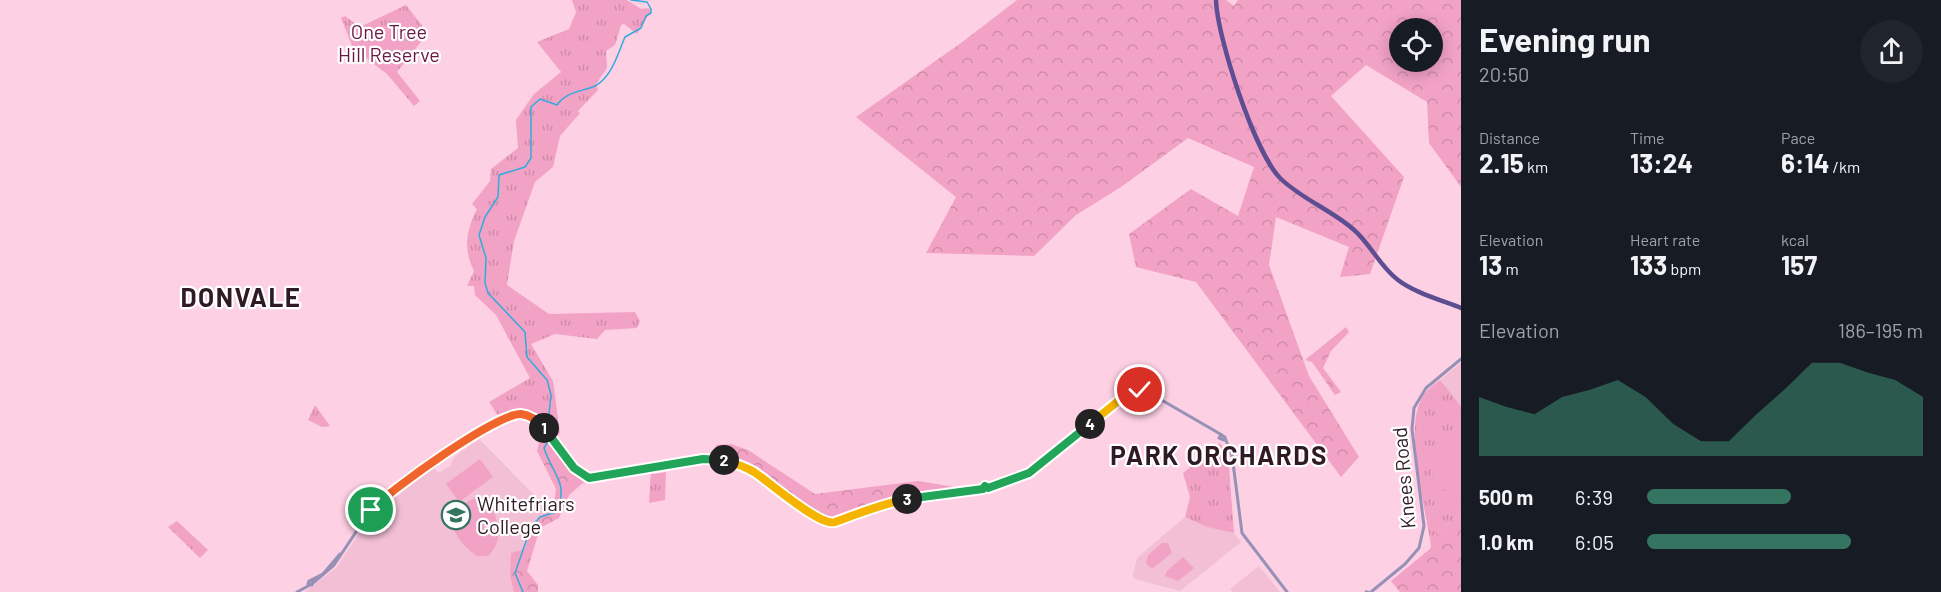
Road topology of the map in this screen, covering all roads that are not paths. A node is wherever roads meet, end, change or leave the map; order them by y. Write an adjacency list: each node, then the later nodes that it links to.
1 (1216, 0): 2 (main road)
2 (1461, 308)
3 (1461, 359): 6 (street, Knees Road)
4 (297, 592): 5 (street)
5 (1287, 592)
6 (1368, 592)

